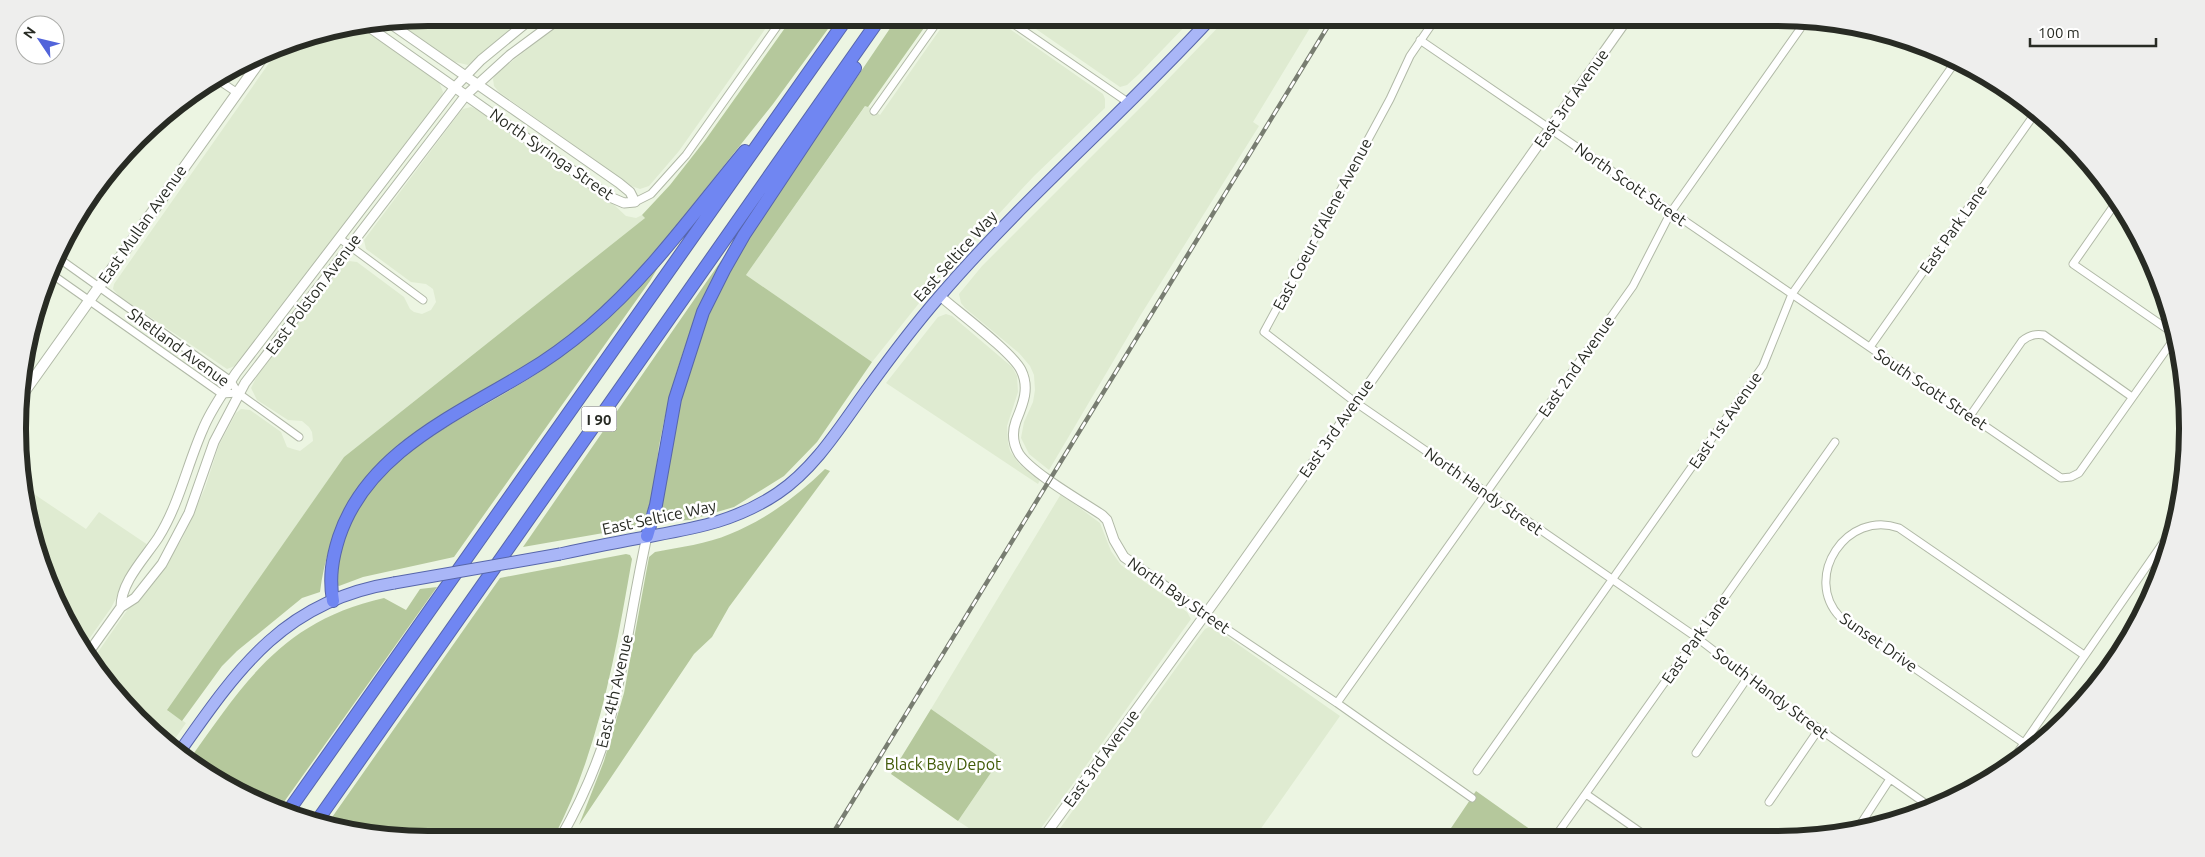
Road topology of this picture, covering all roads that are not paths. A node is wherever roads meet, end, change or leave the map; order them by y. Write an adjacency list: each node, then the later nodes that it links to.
1 (522, 26): 19 (street, East Polston Avenue)
2 (549, 26): 21 (street, East Polston Avenue)
3 (777, 26): 29 (street)
4 (841, 26): 17 (highway, I 90)
5 (874, 26): 77 (highway, I 90)
6 (883, 26): 54 (highway)
7 (934, 26): 26 (street)
8 (1017, 26): 25 (street)
9 (1203, 26): 25 (main road, East Seltice Way)
10 (1430, 26): 15 (street, East Coeur d'Alene Avenue)
11 (1622, 26): 28 (street, East 3rd Avenue)
12 (1802, 27): 31 (street, East 2nd Avenue)
13 (396, 28): 19 (street, North Syringa Street)
14 (374, 30): 22 (street, North Syringa Street)
15 (1420, 40): 28 (street, North Scott Street); 49 (street, East Coeur d'Alene Avenue)
16 (256, 66): 23 (main road, East Mullan Avenue)
17 (813, 67): 57 (highway); 76 (highway, I 90)
18 (1952, 67): 37 (street, East 1st Avenue)
19 (466, 75): 21 (street, North Syringa Street); 22 (street, East Polston Avenue)
20 (222, 83): 23 (street)
21 (479, 83): 24 (street, East Polston Avenue); 29 (street, North Syringa Street)
22 (454, 87): 24 (street, North Syringa Street); 32 (street, East Polston Avenue)
23 (236, 92): 36 (main road, East Mullan Avenue)
24 (466, 95): 29 (street, North Syringa Street); 33 (street, East Polston Avenue)
25 (1129, 103): 38 (main road, East Seltice Way)
26 (874, 111)
27 (2032, 118): 43 (street, East Park Lane)
28 (1550, 128): 31 (street, North Scott Street); 49 (street, East 3rd Avenue)
29 (635, 202)
30 (2113, 207): 41 (street)
31 (1671, 212): 37 (street, North Scott Street); 53 (street, East 2nd Avenue)
32 (339, 238): 33 (street); 44 (street, East Polston Avenue)
33 (350, 245): 40 (street); 46 (street, East Polston Avenue)
34 (63, 262): 36 (street, Shetland Avenue)
35 (56, 277): 39 (street, Shetland Avenue)
36 (97, 287): 39 (main road, East Mullan Avenue); 44 (street, Shetland Avenue)
37 (1792, 294): 43 (street, South Scott Street); 56 (street, East 1st Avenue)
38 (940, 296): 54 (main road, East Seltice Way); 59 (street, North Bay Street)
39 (88, 300): 45 (main road, East Mullan Avenue); 47 (street, Shetland Avenue)
40 (423, 300)
41 (2166, 329)
42 (2170, 345): 48 (street)
43 (1870, 347): 50 (street, South Scott Street)
44 (231, 381): 46 (street, Shetland Avenue); 47 (street, East Polston Avenue)
45 (29, 386)
46 (238, 393): 47 (street, Shetland Avenue); 51 (street); 58 (street, East Polston Avenue)
47 (222, 394): 58 (street, East Polston Avenue)
48 (2132, 397): 50 (street, South Scott Street); 50 (street)
49 (1354, 402): 53 (street, North Handy Street); 59 (street, East 3rd Avenue)
50 (1970, 416)
51 (299, 437)
52 (1835, 442): 60 (street, East Park Lane)
53 (1486, 493): 56 (street, North Handy Street); 64 (street, East 2nd Avenue)
54 (647, 536): 57 (main road, East Seltice Way, bridge); 79 (street, East 4th Avenue)
55 (2161, 545): 62 (street)
56 (1612, 580): 60 (street, South Handy Street); 70 (street, East 1st Avenue)
57 (333, 600): 67 (main road, East Seltice Way)
58 (121, 607): 61 (street, East Polston Avenue)
59 (1204, 614): 64 (street, North Bay Street); 80 (street, East 3rd Avenue)
60 (1696, 637): 63 (street, South Handy Street); 72 (street, East Park Lane)
61 (92, 648)
62 (2084, 655): 66 (street); 66 (street, Sunset Drive)
63 (1748, 677): 65 (street, South Handy Street); 69 (street)
64 (1337, 703): 73 (street, North Bay Street)
65 (1819, 729): 71 (street, South Handy Street); 74 (street)
66 (2023, 743): 68 (street)
67 (183, 747)
68 (2019, 750)
69 (1696, 753)
70 (1478, 770)
71 (1890, 779): 75 (street, South Handy Street); 78 (street)
72 (1586, 794): 81 (street, East Park Lane); 82 (street)
73 (1472, 798)
74 (1769, 802)
75 (1924, 802)
76 (292, 806)
77 (321, 816)
78 (1862, 821)
79 (564, 831)
80 (1048, 831)
81 (1559, 831)
82 (1639, 831)

